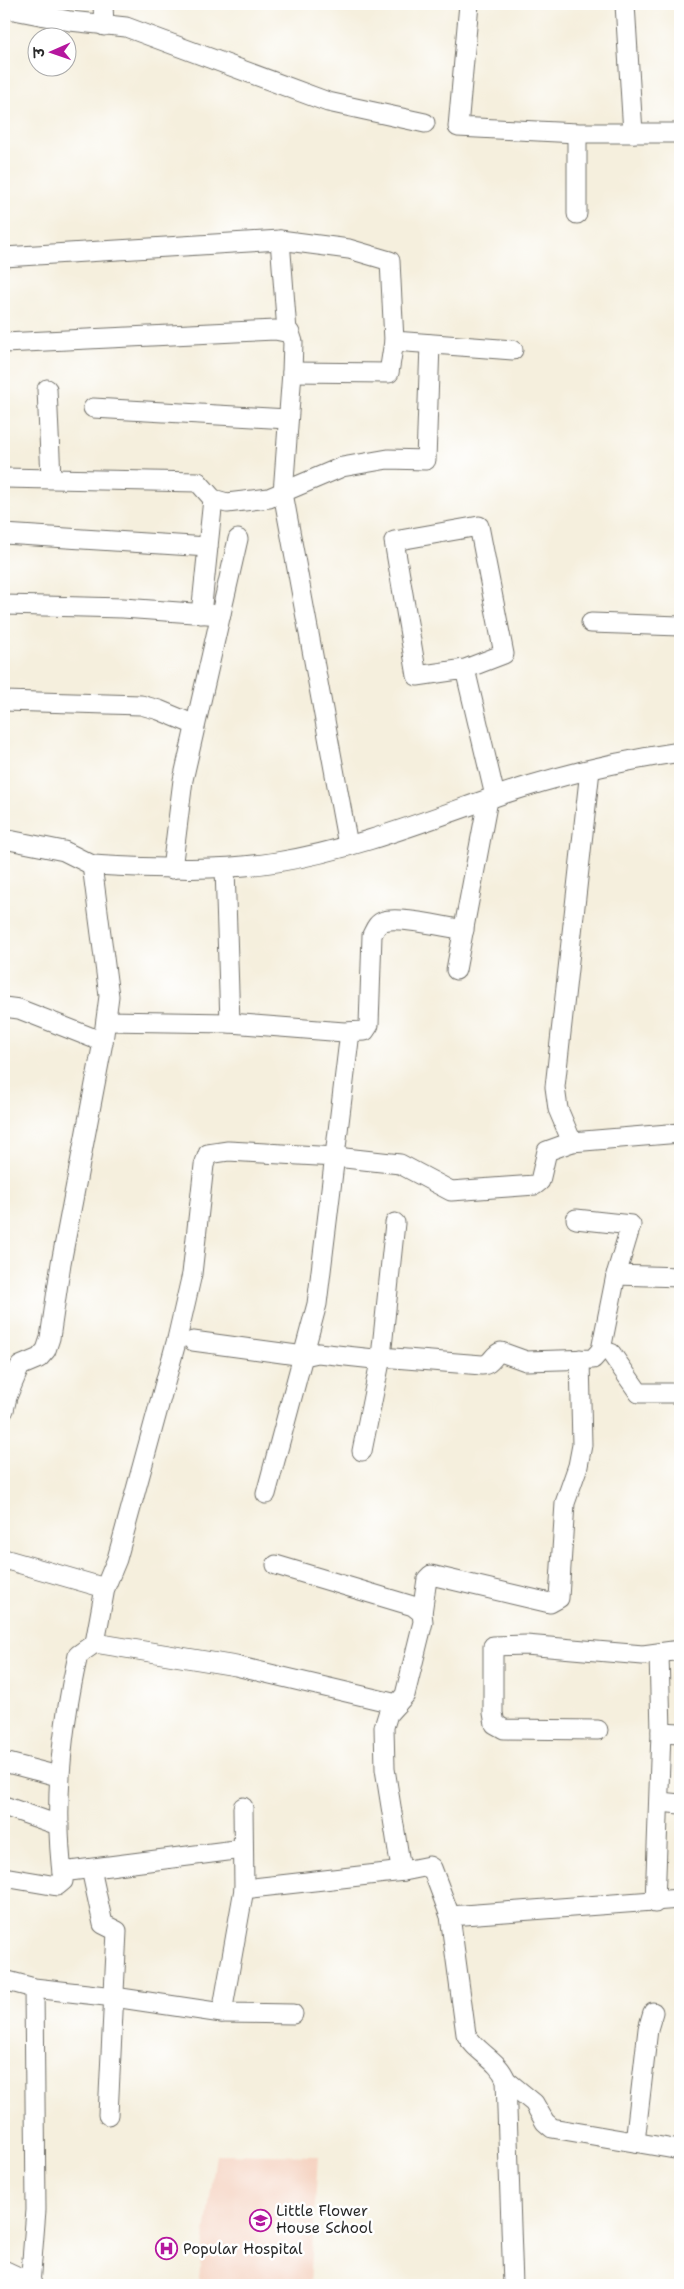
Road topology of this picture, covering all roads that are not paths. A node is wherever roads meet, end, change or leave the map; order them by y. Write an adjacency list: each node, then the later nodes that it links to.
1 (103, 4): 5 (street)
2 (470, 4): 8 (street)
3 (626, 4): 7 (street)
4 (4, 8): 5 (street)
5 (104, 26): 6 (street)
6 (426, 123)
7 (633, 132): 8 (street); 9 (street)
8 (577, 133): 10 (street)
9 (680, 133)
10 (577, 214)
11 (280, 240): 12 (street); 13 (street); 14 (street)
12 (4, 257)
13 (287, 331): 15 (street); 18 (street)
14 (394, 341): 16 (street); 18 (street)
15 (4, 343)
16 (430, 344): 17 (street); 24 (street)
17 (513, 350)
18 (292, 372): 21 (street)
19 (48, 388): 23 (street)
20 (93, 408): 21 (street)
21 (288, 419): 24 (street)
22 (4, 478): 23 (street)
23 (51, 478): 25 (street)
24 (283, 493): 25 (street); 41 (street)
25 (213, 499): 28 (street)
26 (4, 534): 28 (street)
27 (238, 539): 31 (street)
28 (208, 547): 30 (street)
29 (5, 605): 30 (street)
30 (201, 614): 31 (street)
31 (221, 615): 36 (street)
32 (591, 623): 33 (street)
33 (680, 626)
34 (465, 669): 34 (street); 39 (street)
35 (4, 701): 36 (street)
36 (195, 725): 43 (street)
37 (680, 752): 38 (street)
38 (590, 770): 39 (street); 53 (street)
39 (492, 798): 41 (street); 45 (street)
40 (4, 839): 42 (street)
41 (348, 845): 44 (street)
42 (92, 865): 43 (street); 48 (street)
43 (172, 868): 44 (street)
44 (225, 868): 49 (street)
45 (464, 930): 46 (street); 50 (street)
46 (456, 970)
47 (4, 1007): 51 (street)
48 (106, 1021): 49 (street); 51 (street)
49 (230, 1023): 50 (street)
50 (350, 1032): 54 (street)
51 (103, 1042): 64 (street)
52 (680, 1133): 53 (street)
53 (572, 1142): 54 (street)
54 (336, 1157): 61 (street); 71 (street)
55 (576, 1219): 57 (street)
56 (395, 1223): 62 (street)
57 (616, 1275): 58 (street); 63 (street)
58 (680, 1277)
59 (193, 1341): 61 (street)
60 (611, 1353): 65 (street)
61 (304, 1356): 62 (street); 68 (street)
62 (381, 1357): 63 (street); 67 (street)
63 (580, 1359): 72 (street)
64 (12, 1365): 66 (street)
65 (680, 1393)
66 (4, 1410)
67 (362, 1451)
68 (266, 1494)
69 (4, 1559): 71 (street)
70 (276, 1566): 72 (street)
71 (105, 1588): 73 (street)
72 (422, 1613): 76 (street)
73 (95, 1643): 76 (street); 81 (street)
74 (680, 1650): 75 (street)
75 (659, 1653): 77 (street); 78 (street)
76 (396, 1704): 89 (street)
77 (598, 1730)
78 (661, 1732): 79 (street); 82 (street)
79 (680, 1733)
80 (4, 1762): 81 (street)
81 (58, 1776): 86 (street)
82 (660, 1802): 83 (street); 94 (street)
83 (680, 1804)
84 (4, 1806): 86 (street)
85 (243, 1807): 87 (street)
86 (58, 1825): 90 (street)
87 (243, 1849): 88 (street); 92 (street)
88 (91, 1869): 90 (street); 98 (street)
89 (404, 1871): 92 (street); 95 (street)
90 (62, 1872): 91 (street)
91 (4, 1877)
92 (244, 1889): 100 (street)
93 (680, 1899): 94 (street)
94 (655, 1903): 95 (street)
95 (450, 1916): 102 (street)
96 (4, 1980): 97 (street)
97 (34, 1988): 98 (street); 107 (street)
98 (114, 1996): 100 (street); 103 (street)
99 (653, 2012): 104 (street)
100 (222, 2013): 101 (street)
101 (293, 2014)
102 (506, 2080): 104 (street); 108 (street)
103 (108, 2115)
104 (635, 2142): 105 (street)
105 (680, 2150)
106 (4, 2273): 107 (street)
107 (30, 2285)
108 (513, 2285)

